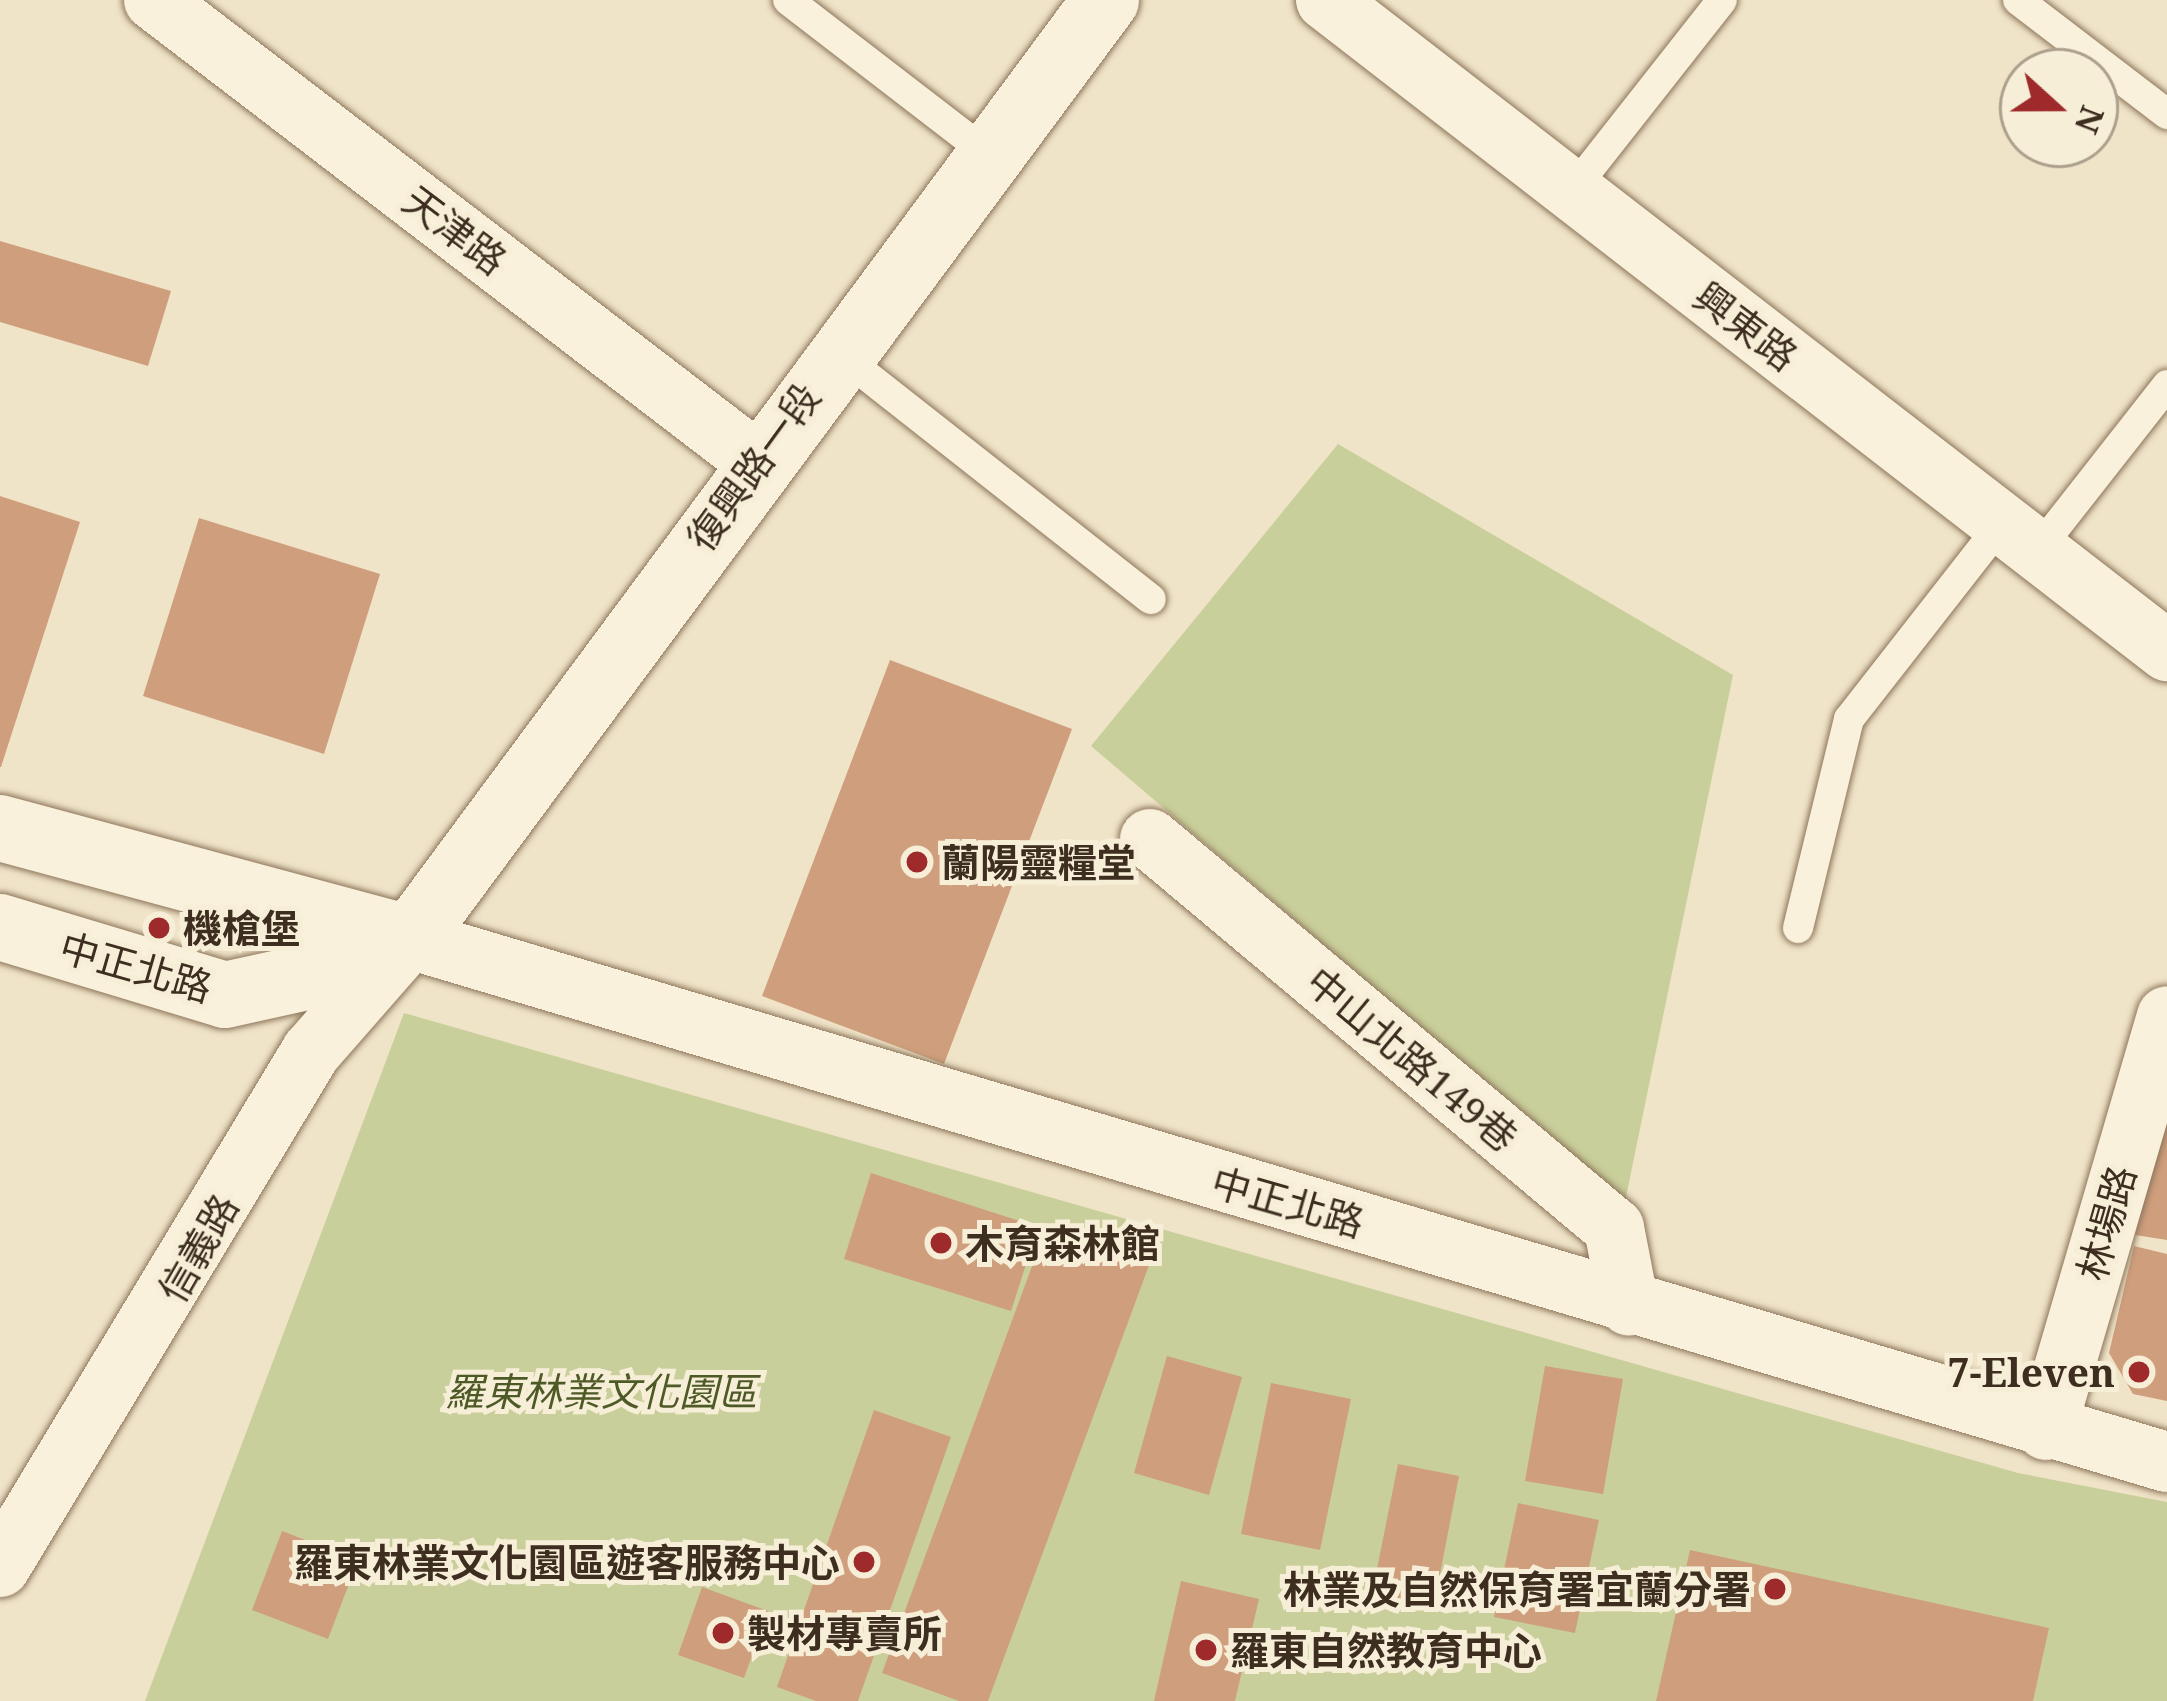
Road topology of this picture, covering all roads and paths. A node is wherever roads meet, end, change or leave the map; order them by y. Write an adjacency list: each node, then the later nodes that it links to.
1 (154, 0): 12 (street, 天津路)
2 (788, 0): 8 (lane)
3 (1106, 0): 8 (main road, 復興路一段)
4 (1326, 0): 9 (street, 興東路)
5 (1722, 0): 9 (lane)
6 (2018, 0): 7 (lane)
7 (2167, 114)
8 (988, 154): 10 (main road, 復興路一段)
9 (1571, 192): 13 (street, 興東路)
10 (838, 353): 12 (main road, 復興路一段); 14 (lane)
11 (2167, 386): 13 (lane)
12 (756, 460): 20 (main road, 復興路一段)
13 (2020, 536): 15 (street, 興東路); 19 (lane)
14 (1151, 599)
15 (2167, 652)
16 (0, 828): 20 (main road, 中正北路)
17 (1150, 839): 22 (street, 中山北路149巷)
18 (0, 927): 20 (main road, 中正北路)
19 (1798, 928)
20 (410, 940): 22 (street, 中正北路); 25 (street, 信義路)
21 (2167, 1016): 23 (street, 林場路)
22 (1629, 1306): 23 (street, 中正北路)
23 (2046, 1430): 24 (street, 中正北路)
24 (2167, 1462)
25 (0, 1567)

